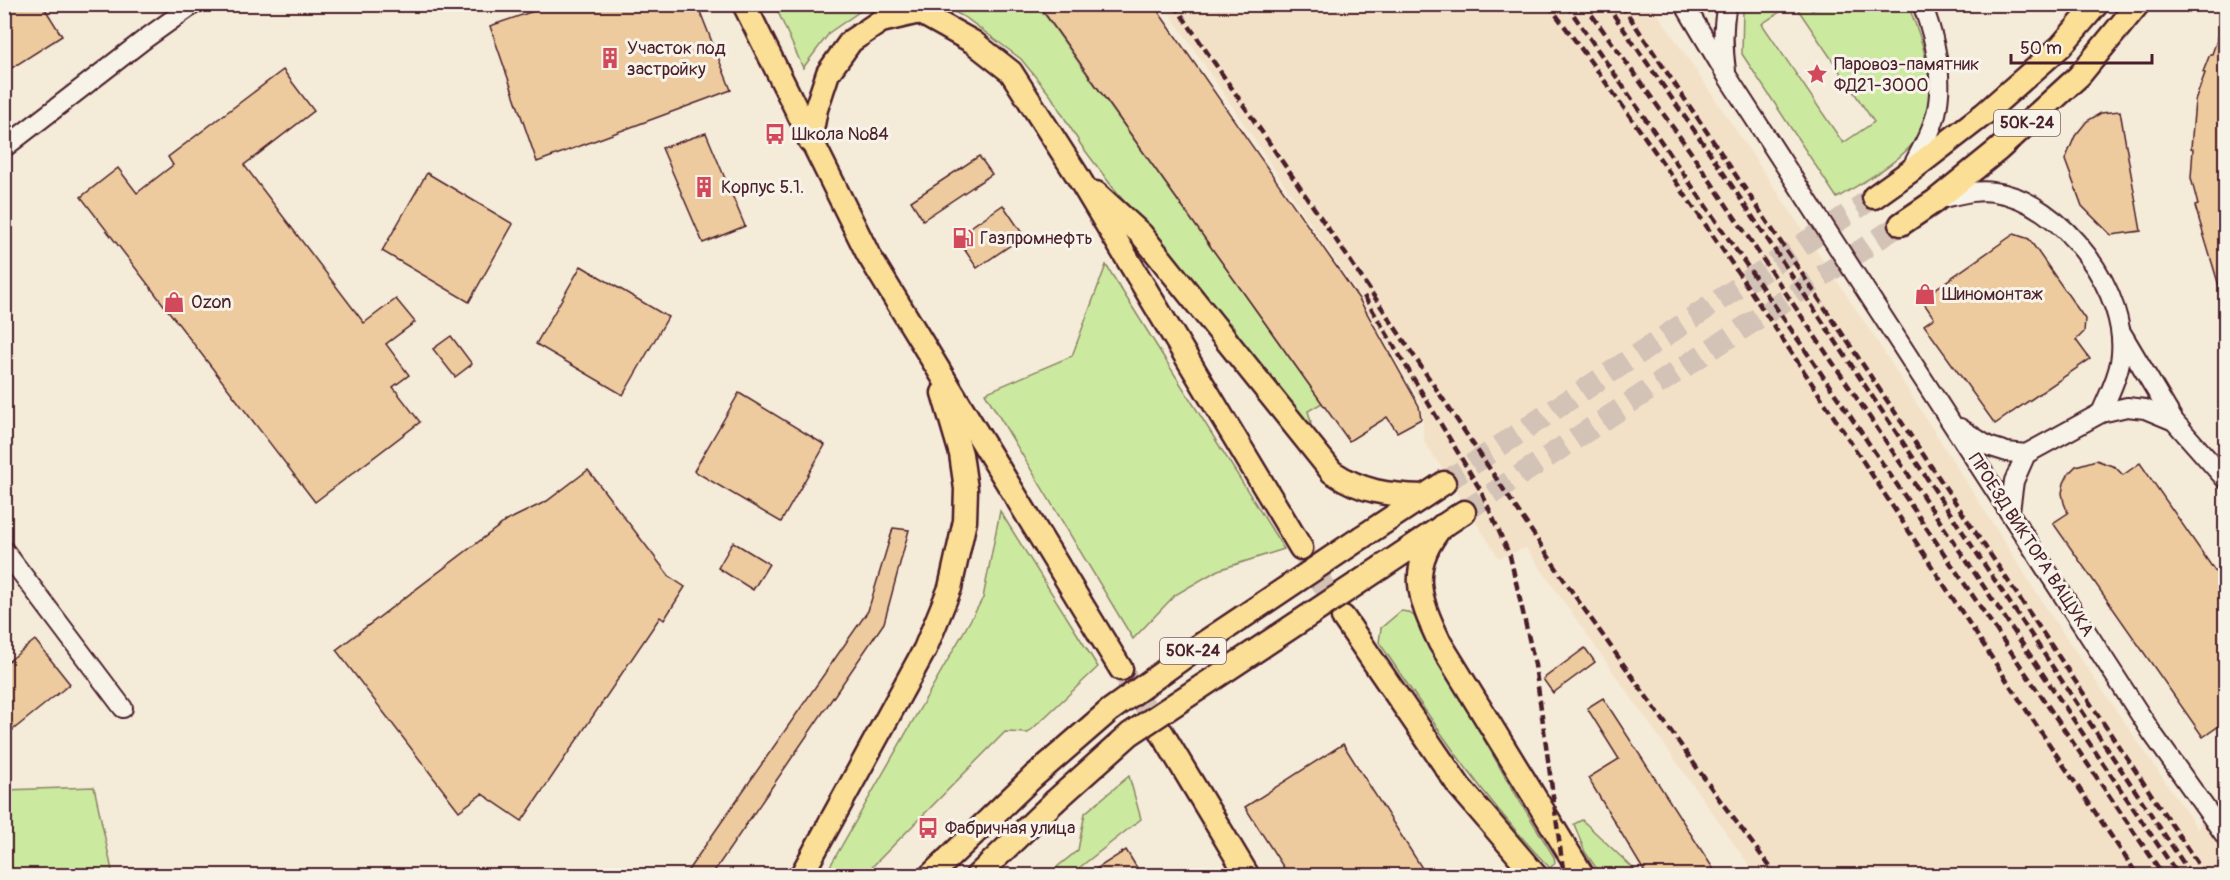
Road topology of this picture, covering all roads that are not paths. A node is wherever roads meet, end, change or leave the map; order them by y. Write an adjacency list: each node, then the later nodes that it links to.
1 (194, 4): 11 (street)
2 (744, 4): 10 (main road)
3 (1684, 4): 9 (street, ПРОЕЗД ВИКТОРА ВАЩУКА)
4 (1727, 4): 9 (street)
5 (1922, 4): 12 (street)
6 (2097, 4): 12 (main road, 50К-24)
7 (2138, 4): 15 (main road, 50К-24)
8 (912, 8): 10 (main road); 13 (main road)
9 (1727, 76): 21 (street, ПРОЕЗД ВИКТОРА ВАЩУКА)
10 (810, 141): 18 (main road)
11 (4, 148)
12 (1910, 172): 14 (main road, 50К-24)
13 (1077, 175): 25 (main road); 29 (main road)
14 (1874, 196)
15 (1935, 201): 16 (main road, 50К-24); 17 (street)
16 (1901, 224)
17 (2120, 331): 19 (street); 20 (street)
18 (934, 362): 32 (main road); 36 (main road)
19 (2101, 413): 20 (street); 22 (street)
20 (2174, 421): 23 (street)
21 (1954, 424): 22 (street); 26 (street, ПРОЕЗД ВИКТОРА ВАЩУКА)
22 (2026, 454): 26 (street)
23 (2226, 480)
24 (1444, 483): 25 (main road)
25 (1424, 496): 37 (main road, 50К-24, bridge)
26 (2010, 511): 35 (street, ПРОЕЗД ВИКТОРА ВАЩУКА)
27 (1464, 512): 28 (main road)
28 (1442, 526): 38 (main road, 50К-24, bridge); 41 (main road)
29 (1301, 548)
30 (4, 550): 33 (street)
31 (1343, 617): 40 (main road)
32 (1121, 669)
33 (123, 708)
34 (1162, 734): 39 (main road)
35 (2226, 837)
36 (801, 876)
37 (930, 876)
38 (977, 876)
39 (1248, 876)
40 (1536, 876)
41 (1583, 876)

